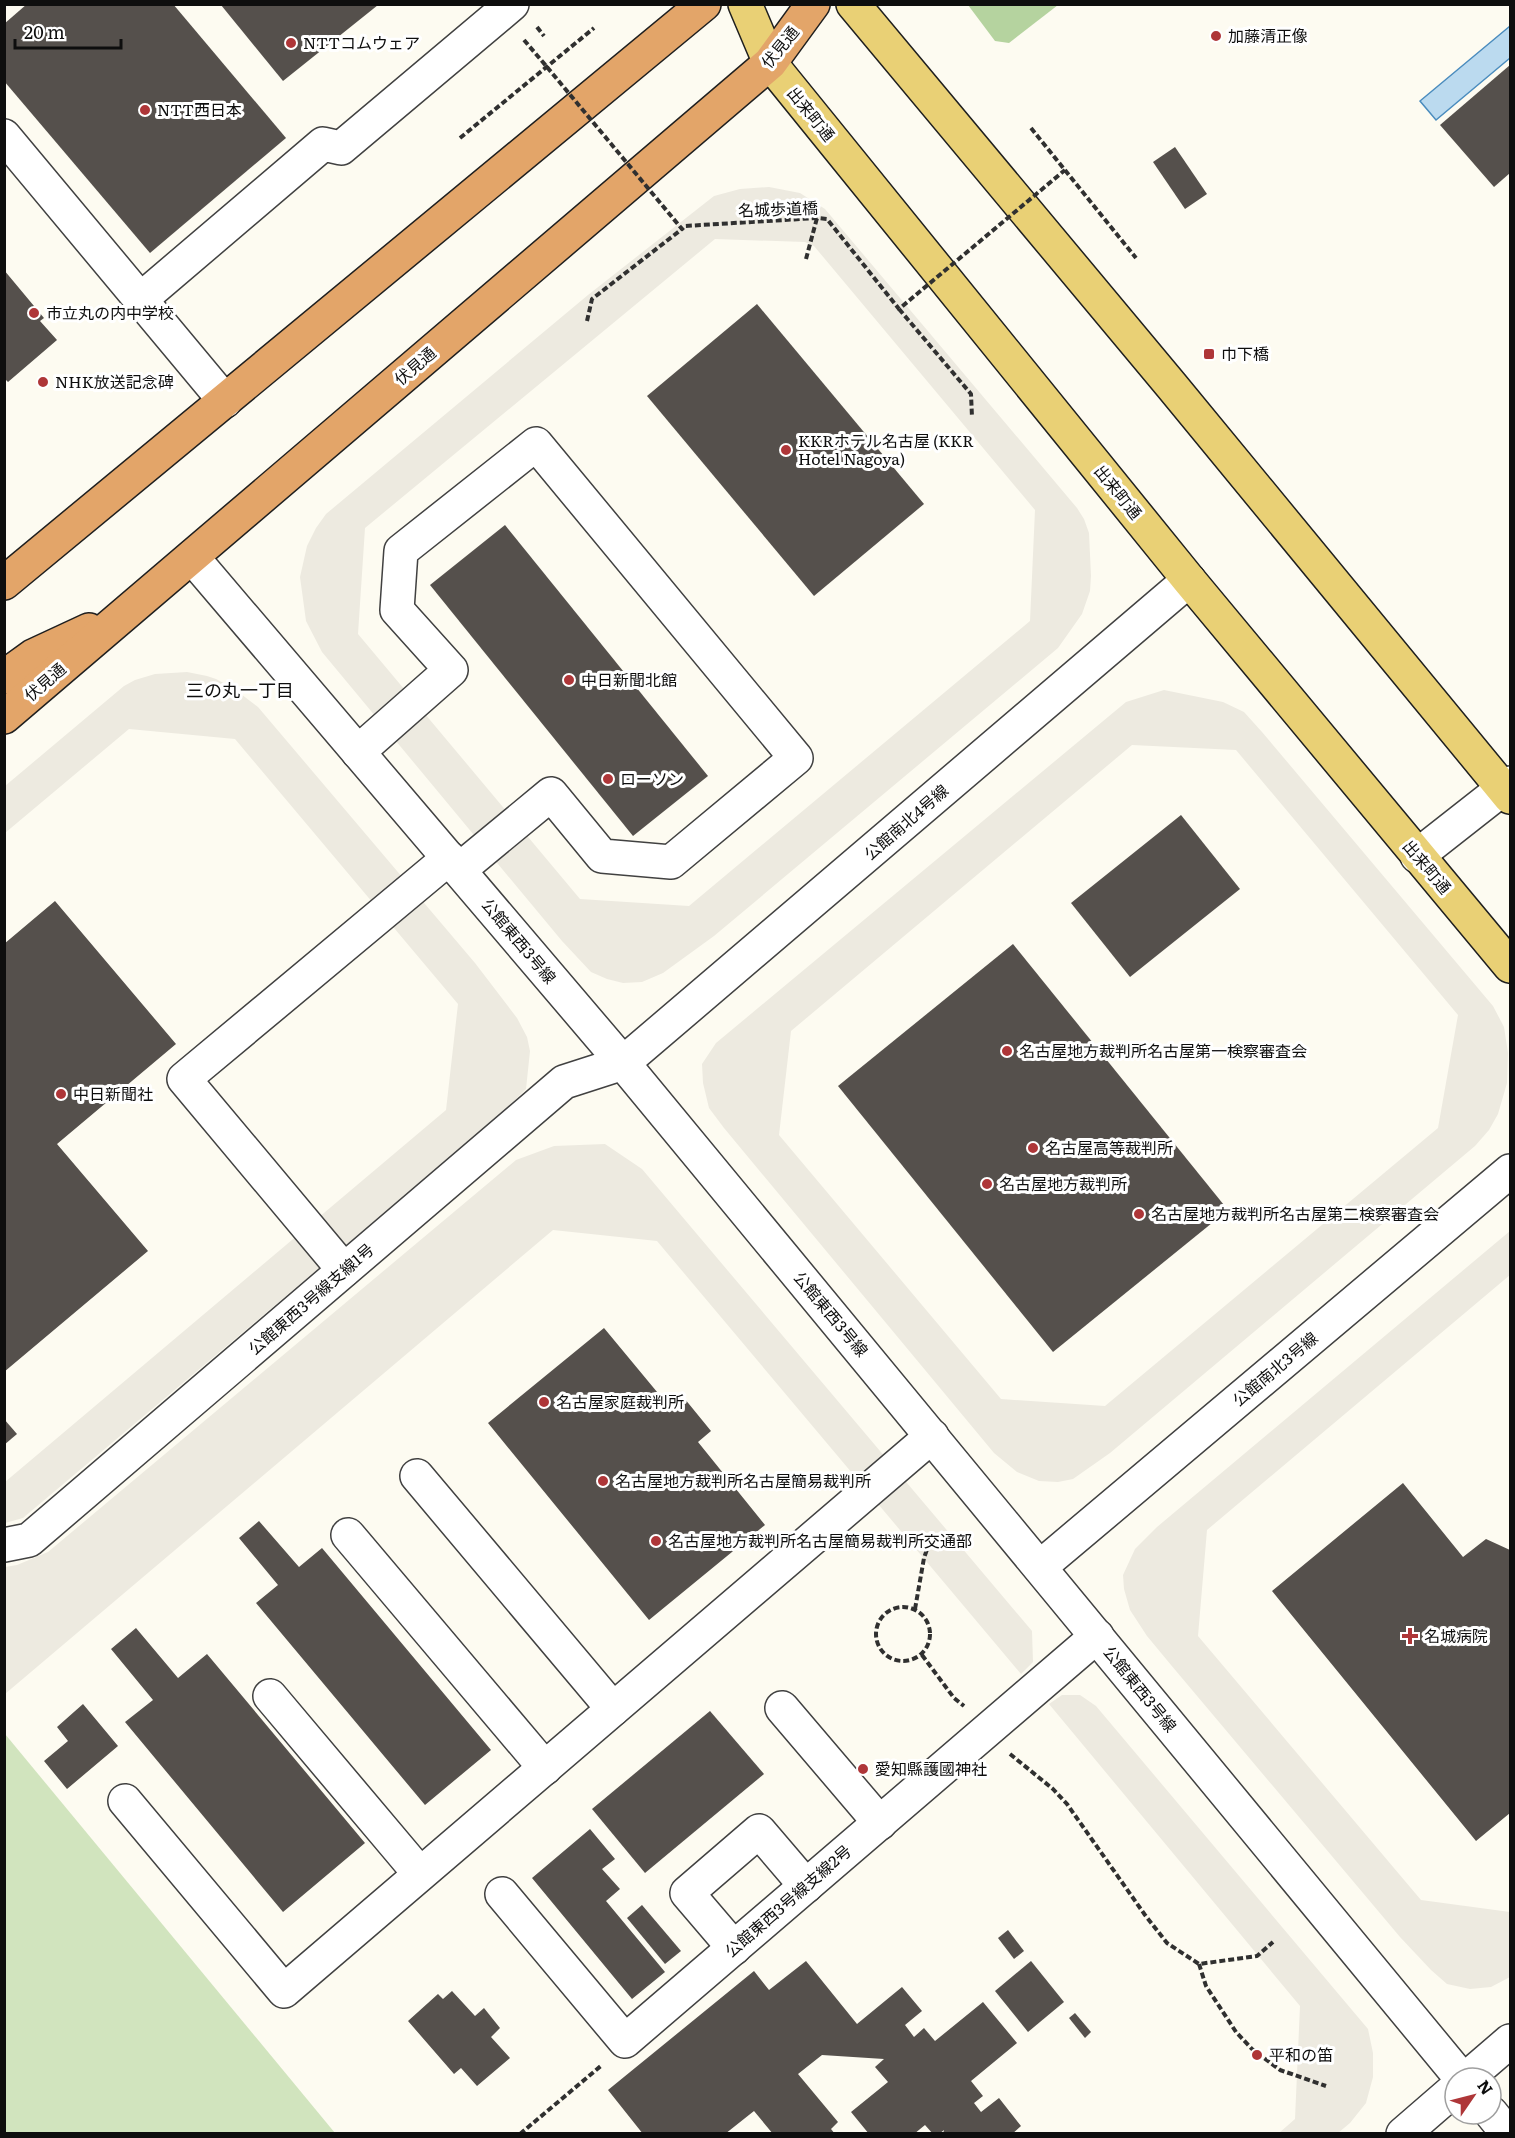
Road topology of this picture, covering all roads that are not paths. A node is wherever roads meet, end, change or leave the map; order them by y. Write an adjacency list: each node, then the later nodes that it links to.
1 (512, 4): 8 (street)
2 (704, 4): 9 (highway)
3 (745, 4): 6 (main road, 出来町通)
4 (813, 4): 6 (highway, 伏見通)
5 (853, 4): 17 (main road)
6 (770, 63): 10 (highway, 伏見通); 11 (main road, 出来町通)
7 (4, 136): 8 (street)
8 (140, 300): 9 (street)
9 (225, 400): 12 (highway)
10 (192, 557): 13 (highway, 伏見通); 16 (street, 公館東西3号線)
11 (1189, 580): 18 (main road, 出来町通); 21 (street, 公館南北4号線)
12 (4, 583)
13 (124, 614): 14 (highway); 15 (highway, 伏見通)
14 (4, 677)
15 (4, 717)
16 (358, 752): 19 (street, 公館東西3号線); 19 (street)
17 (1508, 789): 18 (street)
18 (1417, 856): 20 (main road, 出来町通)
19 (454, 864): 21 (street, 公館東西3号線); 23 (street)
20 (1510, 966)
21 (624, 1063): 23 (street, 公館東西3号線支線1号); 24 (street, 公館東西3号線)
22 (1510, 1171): 28 (street, 公館南北3号線)
23 (344, 1270): 27 (street, 公館東西3号線支線1号)
24 (932, 1436): 28 (street, 公館東西3号線); 32 (street)
25 (417, 1476): 32 (street)
26 (348, 1535): 33 (street)
27 (4, 1545)
28 (1040, 1567): 29 (street, 公館東西3号線)
29 (1097, 1636): 35 (street, 公館東西3号線支線2号); 41 (street, 公館東西3号線)
30 (270, 1696): 36 (street)
31 (782, 1708): 35 (street)
32 (614, 1709): 33 (street)
33 (545, 1768): 36 (street)
34 (124, 1801): 36 (street)
35 (880, 1823): 37 (street, 公館東西3号線支線2号)
36 (420, 1874)
37 (806, 1886): 39 (street, 公館東西3号線支線2号); 39 (street)
38 (502, 1894): 39 (street, 公館東西3号線支線2号)
39 (734, 1948)
40 (1510, 2041): 42 (street)
41 (1451, 2066)
42 (1481, 2066)
43 (1443, 2099): 44 (street)
44 (1403, 2133)

